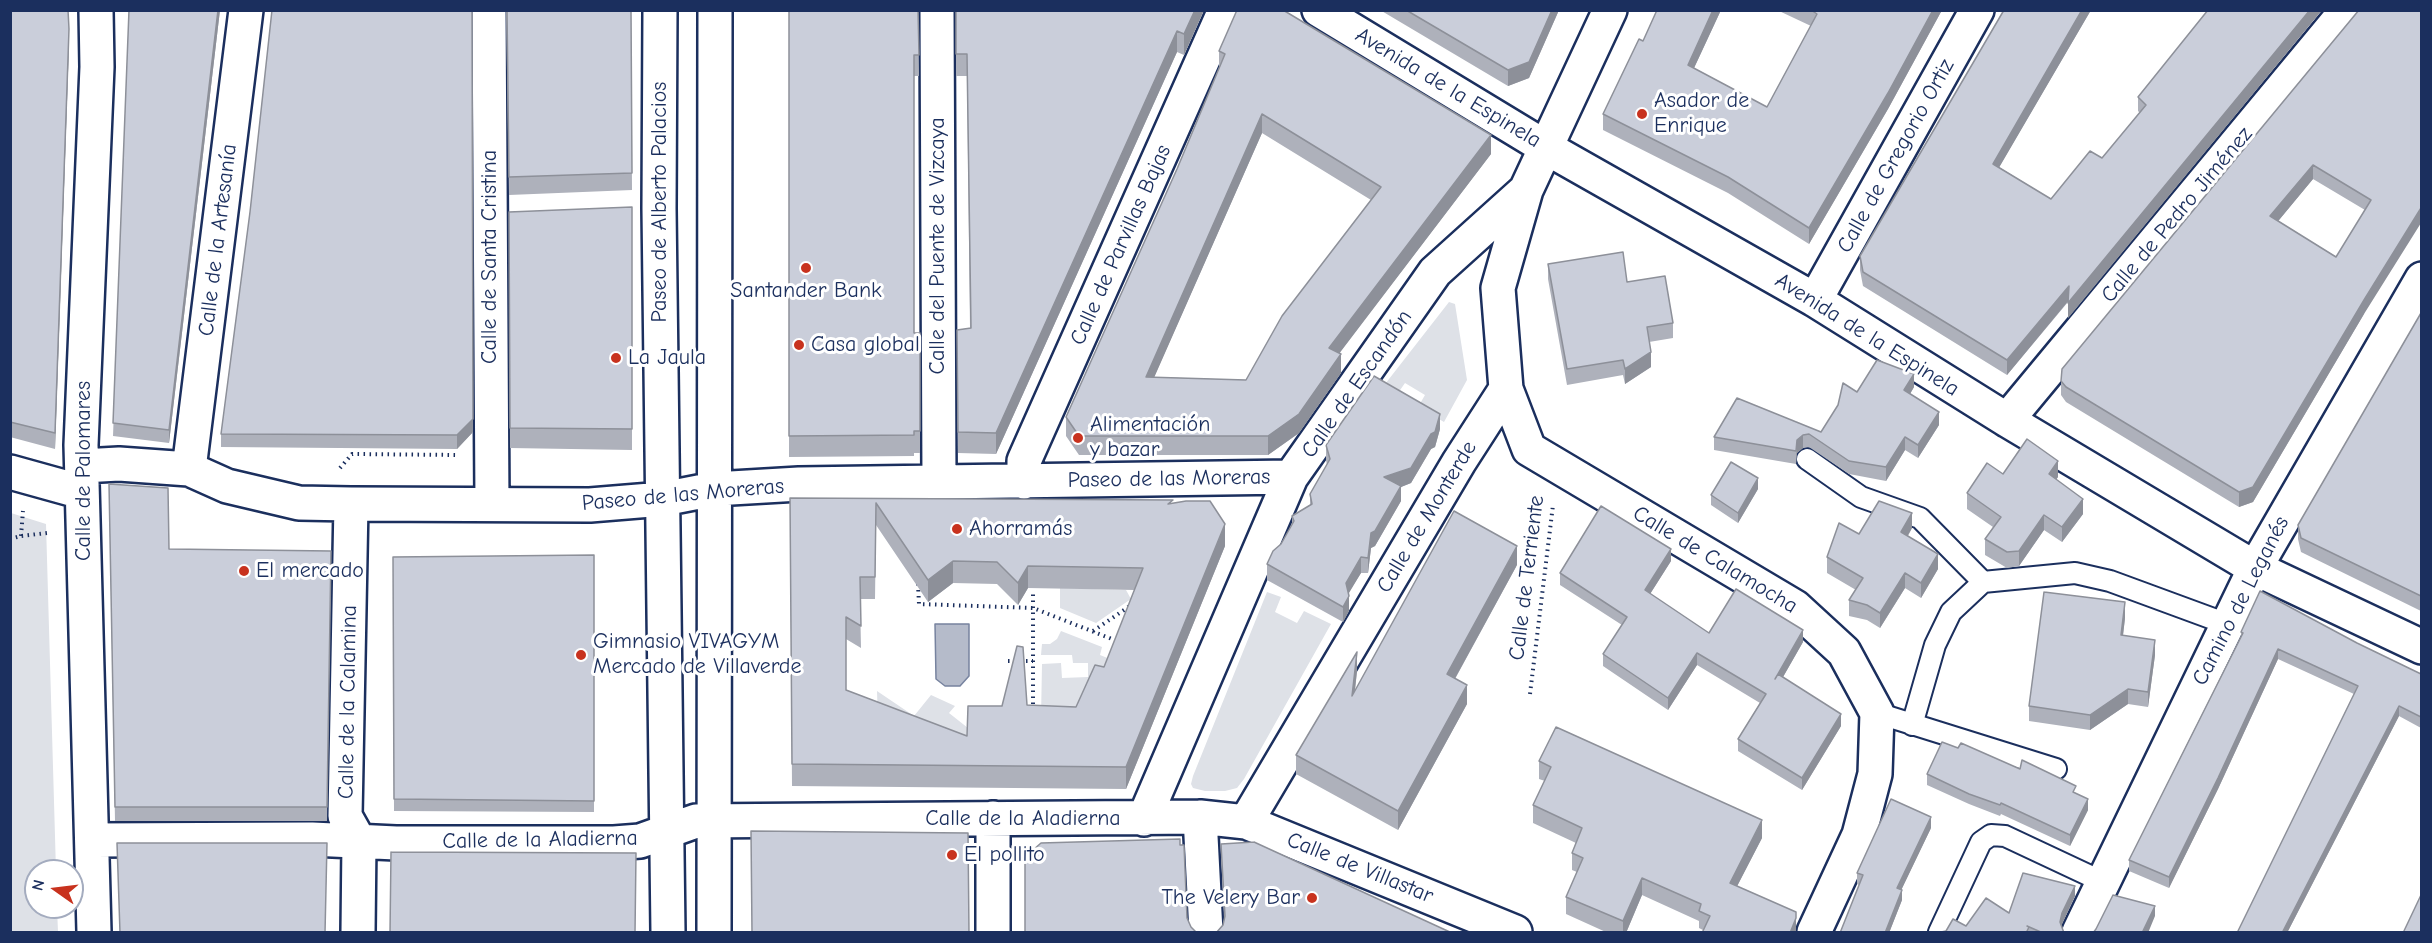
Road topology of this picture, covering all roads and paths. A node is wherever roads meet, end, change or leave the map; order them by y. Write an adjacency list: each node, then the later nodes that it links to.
1 (96, 10): 29 (street, Calle de Palomares)
2 (246, 10): 25 (street, Calle de la Artesanía)
3 (489, 10): 17 (street, Calle de Santa Cristina)
4 (660, 10): 14 (street, Paseo de Alberto Palacios)
5 (714, 10): 32 (street)
6 (937, 10): 30 (street, Calle del Puente de Vizcaya)
7 (1225, 10): 31 (street, Calle de Parvillas Bajas)
8 (1319, 10): 12 (street, Avenida de la Espinela)
9 (1610, 10): 12 (street, Calle de Escandón)
10 (2347, 10): 21 (street, Calle de Pedro Jiménez)
11 (1967, 14): 19 (street, Calle de Gregorio Ortiz)
12 (1545, 147): 13 (street, Calle de Escandón); 19 (street, Avenida de la Espinela)
13 (1526, 190): 20 (street); 28 (street, Calle de Escandón)
14 (659, 208): 15 (street); 33 (street, Paseo de Alberto Palacios)
15 (625, 209)
16 (524, 213): 17 (street)
17 (490, 214): 35 (street, Calle de Santa Cristina)
18 (2421, 279): 40 (street, Camino de Leganés)
19 (1815, 300): 21 (street, Avenida de la Espinela)
20 (1506, 389): 24 (street, Calle de Calamocha); 61 (street, Calle de Monterde)
21 (2007, 420): 40 (street, Avenida de la Espinela)
22 (462, 455): 26 (path)
23 (1807, 459): 41 (lane)
24 (1557, 466): 52 (path, Calle de Terriente); 54 (street, Calle de Calamocha)
25 (189, 469): 29 (street, Paseo de las Moreras); 34 (street, Paseo de las Moreras)
26 (340, 469)
27 (10, 472): 29 (street, Paseo de las Moreras)
28 (1291, 477): 31 (street, Paseo de las Moreras); 59 (street, Calle de Escandón)
29 (82, 479): 63 (street, Calle de Palomares)
30 (939, 482): 31 (street, Paseo de las Moreras); 32 (street, Paseo de las Moreras)
31 (1024, 482)
32 (714, 489): 33 (street, Paseo de las Moreras); 60 (street)
33 (663, 499): 35 (street, Paseo de las Moreras); 62 (street, Paseo de Alberto Palacios)
34 (351, 504): 35 (street, Paseo de las Moreras); 64 (street, Calle de la Calamina)
35 (492, 504)
36 (24, 507): 38 (path)
37 (54, 532): 38 (path)
38 (21, 536): 39 (path)
39 (10, 539)
40 (2254, 568): 46 (street, Camino de Leganés); 49 (street, Avenida de la Espinela)
41 (1983, 582): 46 (lane); 55 (lane)
42 (918, 583): 45 (path)
43 (1033, 594): 45 (path)
44 (1130, 606): 47 (path)
45 (1033, 608): 47 (path); 51 (path)
46 (2227, 624): 65 (street, Camino de Leganés)
47 (1093, 632): 48 (path)
48 (1117, 641)
49 (2421, 648)
50 (1008, 661): 51 (path)
51 (1033, 661): 53 (path)
52 (1530, 694)
53 (1033, 711)
54 (1877, 713): 55 (lane); 74 (street)
55 (1912, 725): 56 (lane)
56 (2056, 769)
57 (1200, 817): 59 (street, Calle de la Aladierna); 61 (street, Calle de Villastar); 72 (street)
58 (993, 818): 59 (street, Calle de la Aladierna); 60 (street, Calle de la Aladierna); 71 (street)
59 (1144, 819)
60 (715, 821): 62 (street, Calle de la Aladierna); 70 (street)
61 (1246, 822): 66 (street, Calle de Villastar)
62 (666, 830): 64 (street, Calle de la Aladierna); 69 (street, Paseo de Alberto Palacios)
63 (93, 840): 64 (street, Calle de la Aladierna); 67 (street, Calle de Palomares)
64 (359, 841): 68 (street, Calle de la Calamina)
65 (2103, 882): 75 (lane); 76 (street, Camino de Leganés)
66 (1480, 925): 73 (street, Calle de Villastar)
67 (94, 933)
68 (358, 933)
69 (668, 933)
70 (714, 933)
71 (993, 933)
72 (1206, 933)
73 (1515, 933)
74 (1814, 933)
75 (1939, 933)
76 (2079, 933)

